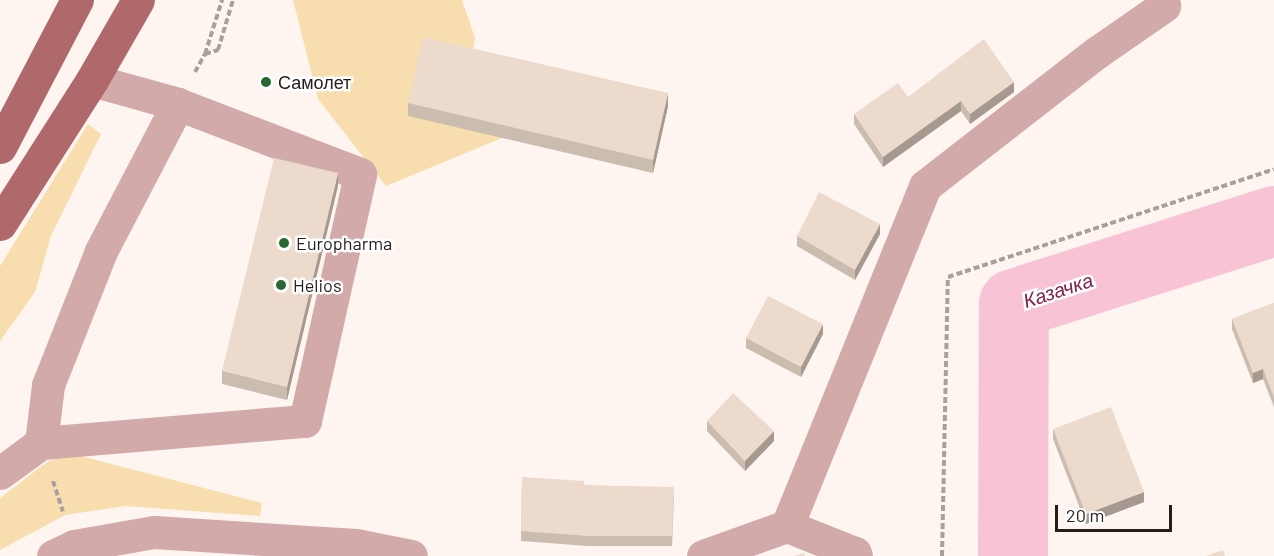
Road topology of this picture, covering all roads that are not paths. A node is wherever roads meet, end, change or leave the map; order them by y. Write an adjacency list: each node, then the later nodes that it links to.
1 (77, 0): 6 (main road)
2 (138, 0): 4 (main road)
3 (1164, 6): 10 (street)
4 (92, 80): 5 (street); 7 (main road)
5 (178, 105): 8 (street); 8 (street)
6 (0, 147)
7 (0, 224)
8 (41, 443): 9 (street)
9 (0, 473)
10 (787, 526): 13 (street); 14 (street)
11 (64, 551): 12 (street)
12 (411, 556)
13 (703, 556)
14 (856, 556)

